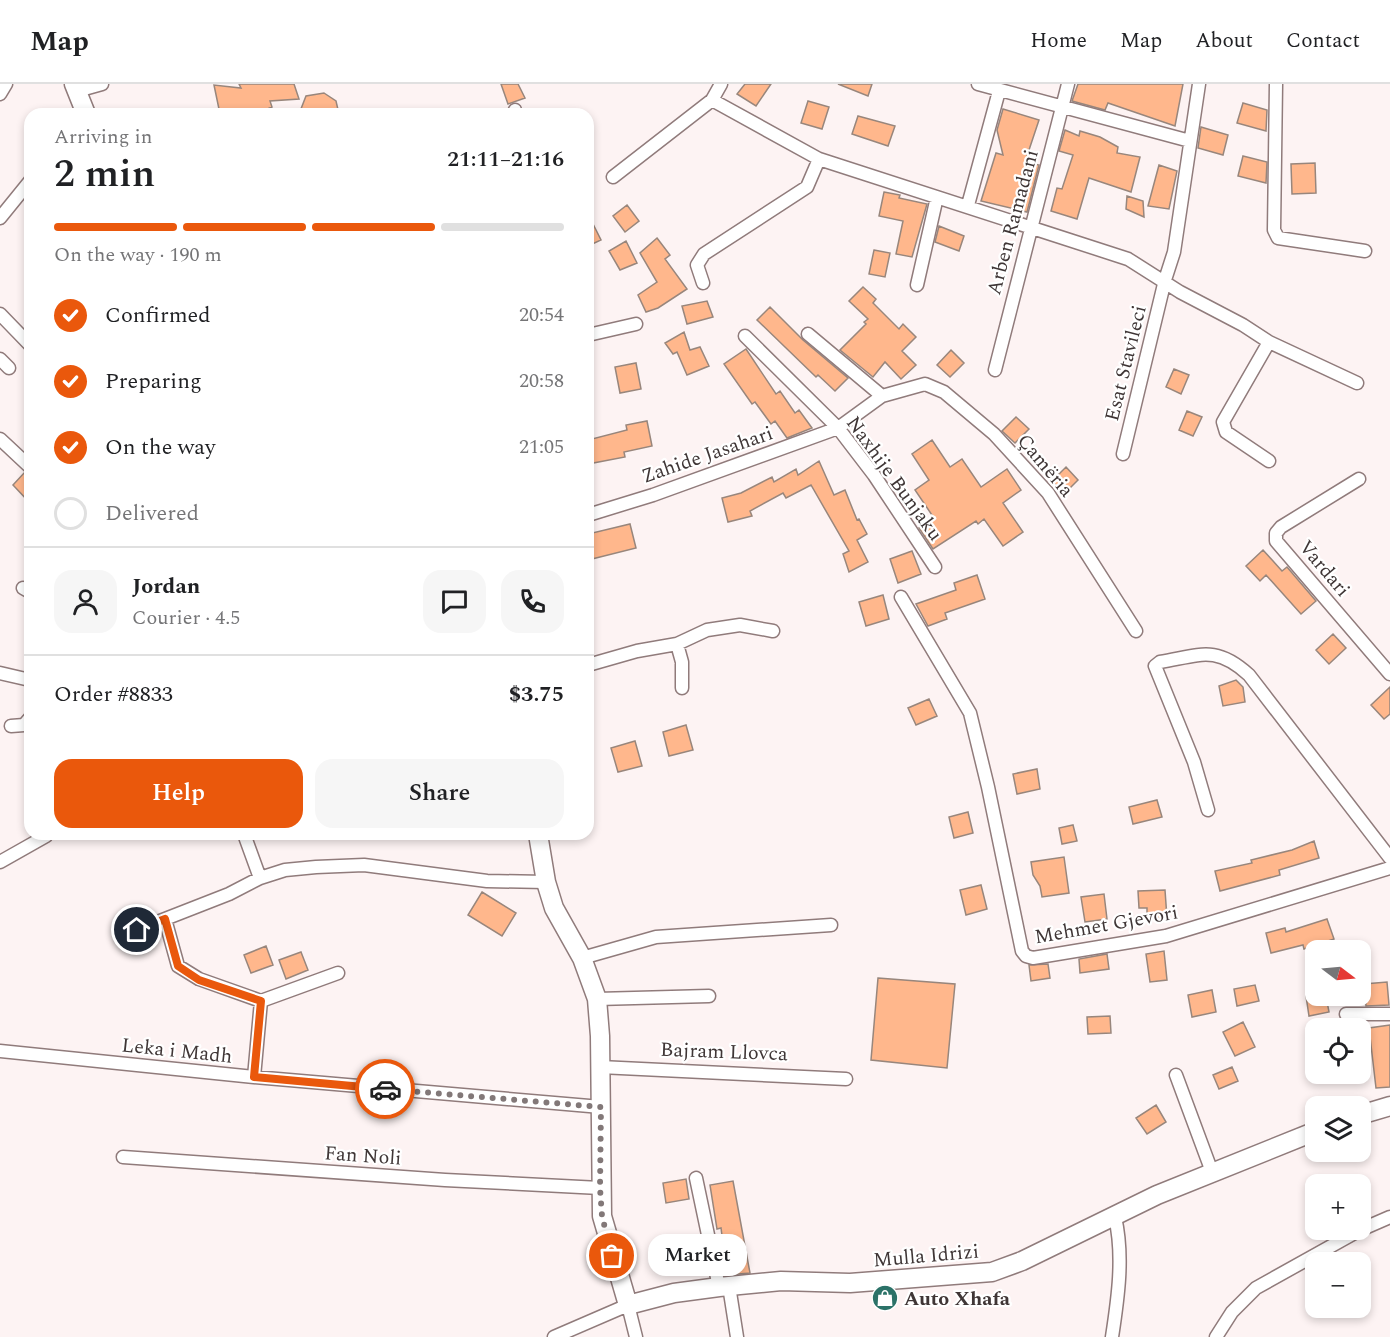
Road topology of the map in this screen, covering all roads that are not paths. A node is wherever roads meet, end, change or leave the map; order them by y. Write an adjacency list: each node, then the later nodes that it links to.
1 (6, 84): 10 (street)
2 (102, 84): 8 (street)
3 (722, 84): 11 (street)
4 (978, 84): 9 (street)
5 (1068, 84): 12 (street, Arben Ramadani)
6 (1199, 84): 14 (street, Esat Stavileci)
7 (1276, 84): 22 (street)
8 (76, 88): 13 (street)
9 (999, 91): 12 (street); 19 (street)
10 (0, 94)
11 (712, 100): 15 (street); 16 (street)
12 (1062, 107): 14 (street); 21 (street, Arben Ramadani)
13 (83, 108)
14 (1190, 141): 23 (street, Esat Stavileci)
15 (819, 159): 18 (street); 24 (street)
16 (613, 177)
17 (24, 188): 20 (street)
18 (937, 197): 19 (street); 25 (street)
19 (968, 205): 21 (street)
20 (0, 218)
21 (1032, 228): 23 (street); 33 (street, Arben Ramadani)
22 (1365, 251)
23 (1165, 280): 32 (street); 38 (street, Esat Stavileci)
24 (703, 283)
25 (916, 285)
26 (0, 314): 31 (street)
27 (636, 324): 28 (street)
28 (594, 334)
29 (808, 334): 35 (street)
30 (745, 336): 36 (street, Naxhije Bunjaku)
31 (24, 339)
32 (1269, 342): 34 (street); 40 (street)
33 (996, 370)
34 (1358, 382)
35 (882, 396): 36 (street, Çamëria); 46 (street, Çamëria)
36 (838, 428): 42 (street, Zahide Jasahari); 43 (street, Naxhije Bunjaku)
37 (0, 439): 39 (street)
38 (1123, 454)
39 (24, 461)
40 (1269, 461)
41 (1359, 479): 50 (street, Vardari)
42 (594, 513)
43 (935, 567)
44 (901, 597): 61 (street, Mehmet Gjevori)
45 (773, 631): 47 (street)
46 (1136, 631)
47 (677, 644): 48 (street); 52 (street)
48 (594, 663)
49 (0, 673): 51 (street)
50 (1390, 674)
51 (24, 679)
52 (682, 688)
53 (24, 725): 54 (street)
54 (11, 726)
55 (1208, 810): 59 (street)
56 (39, 840): 60 (street)
57 (246, 840): 62 (street)
58 (539, 840): 63 (street)
59 (1390, 858)
60 (0, 862)
61 (1390, 868)
62 (260, 878): 63 (street); 64 (street)
63 (546, 882): 67 (street)
64 (165, 919): 66 (street); 71 (street)
65 (831, 925): 67 (street)
66 (137, 930)
67 (582, 958): 70 (street)
68 (338, 973): 71 (street)
69 (709, 996): 70 (street)
70 (597, 999): 75 (street)
71 (261, 1001): 77 (street)
72 (1346, 1014): 73 (street)
73 (1390, 1014)
74 (0, 1052): 77 (street, Leka i Madh)
75 (600, 1067): 78 (street, Bajram Llovca); 80 (street)
76 (1176, 1075): 84 (street)
77 (254, 1077): 80 (street, Leka i Madh)
78 (846, 1079)
79 (1390, 1106): 81 (street)
80 (601, 1107): 86 (street)
81 (1371, 1112)
82 (1305, 1135): 84 (street, Mulla Idrizi)
83 (123, 1157): 86 (street, Fan Noli)
84 (1212, 1172): 87 (street, Mulla Idrizi)
85 (696, 1178): 91 (street)
86 (600, 1188): 92 (street)
87 (1115, 1217): 91 (street, Mulla Idrizi); 96 (street)
88 (1390, 1217): 89 (street)
89 (1371, 1225)
90 (1342, 1240): 97 (street)
91 (724, 1286): 92 (street, Mulla Idrizi); 95 (street)
92 (628, 1305): 93 (street); 94 (street)
93 (554, 1337)
94 (636, 1337)
95 (737, 1337)
96 (1112, 1337)
97 (1216, 1337)

